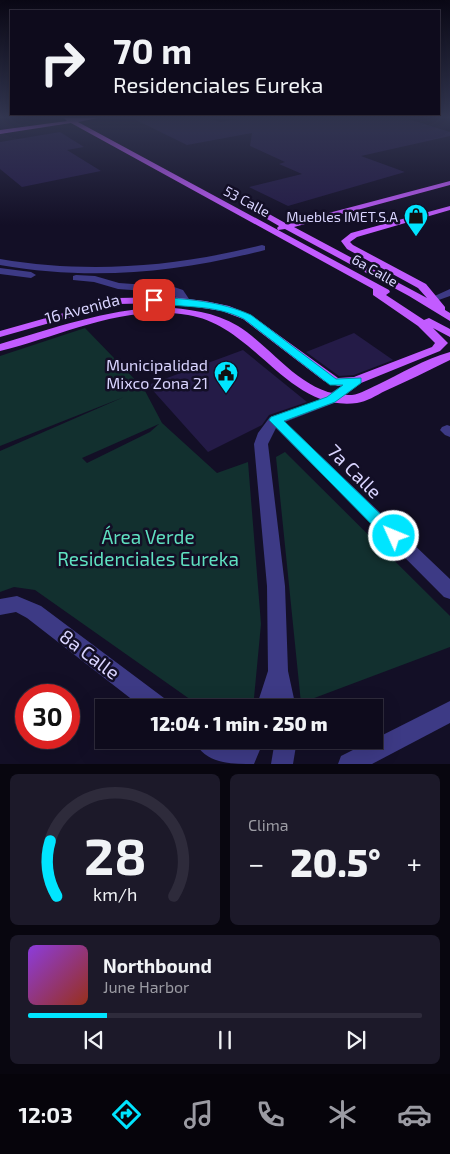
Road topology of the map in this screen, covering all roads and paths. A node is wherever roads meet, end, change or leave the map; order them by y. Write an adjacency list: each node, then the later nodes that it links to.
1 (135, 154): 7 (main road, 53 Calle)
2 (149, 154): 3 (main road)
3 (191, 176)
4 (450, 183): 6 (main road)
5 (450, 208): 14 (main road)
6 (310, 219): 7 (main road); 7 (main road, 53 Calle)
7 (281, 230): 8 (main road, 53 Calle); 12 (main road, 6a Calle)
8 (295, 231): 16 (main road, 6a Calle)
9 (262, 248): 10 (street)
10 (0, 262)
11 (0, 271): 15 (street)
12 (378, 288): 18 (main road, 6a Calle); 21 (main road)
13 (450, 292): 14 (street)
14 (433, 299): 16 (main road)
15 (186, 302): 17 (main road, 16 Avenida); 21 (main road, 16 Avenida)
16 (450, 318)
17 (0, 334)
18 (450, 334)
19 (0, 348): 22 (main road, 16 Avenida)
20 (450, 356): 22 (main road, 16 Avenida)
21 (357, 380): 22 (street)
22 (331, 400): 23 (street)
23 (275, 420): 24 (street, 7a Calle); 26 (street)
24 (450, 591)
25 (9, 605): 27 (street, 8a Calle)
26 (278, 671): 28 (street); 29 (street)
27 (150, 699)
28 (269, 699)
29 (284, 699)
30 (450, 712): 37 (street)
31 (217, 749): 34 (street)
32 (249, 749): 35 (street)
33 (284, 749): 36 (street)
34 (237, 764)
35 (243, 764)
36 (282, 764)
37 (349, 764)

